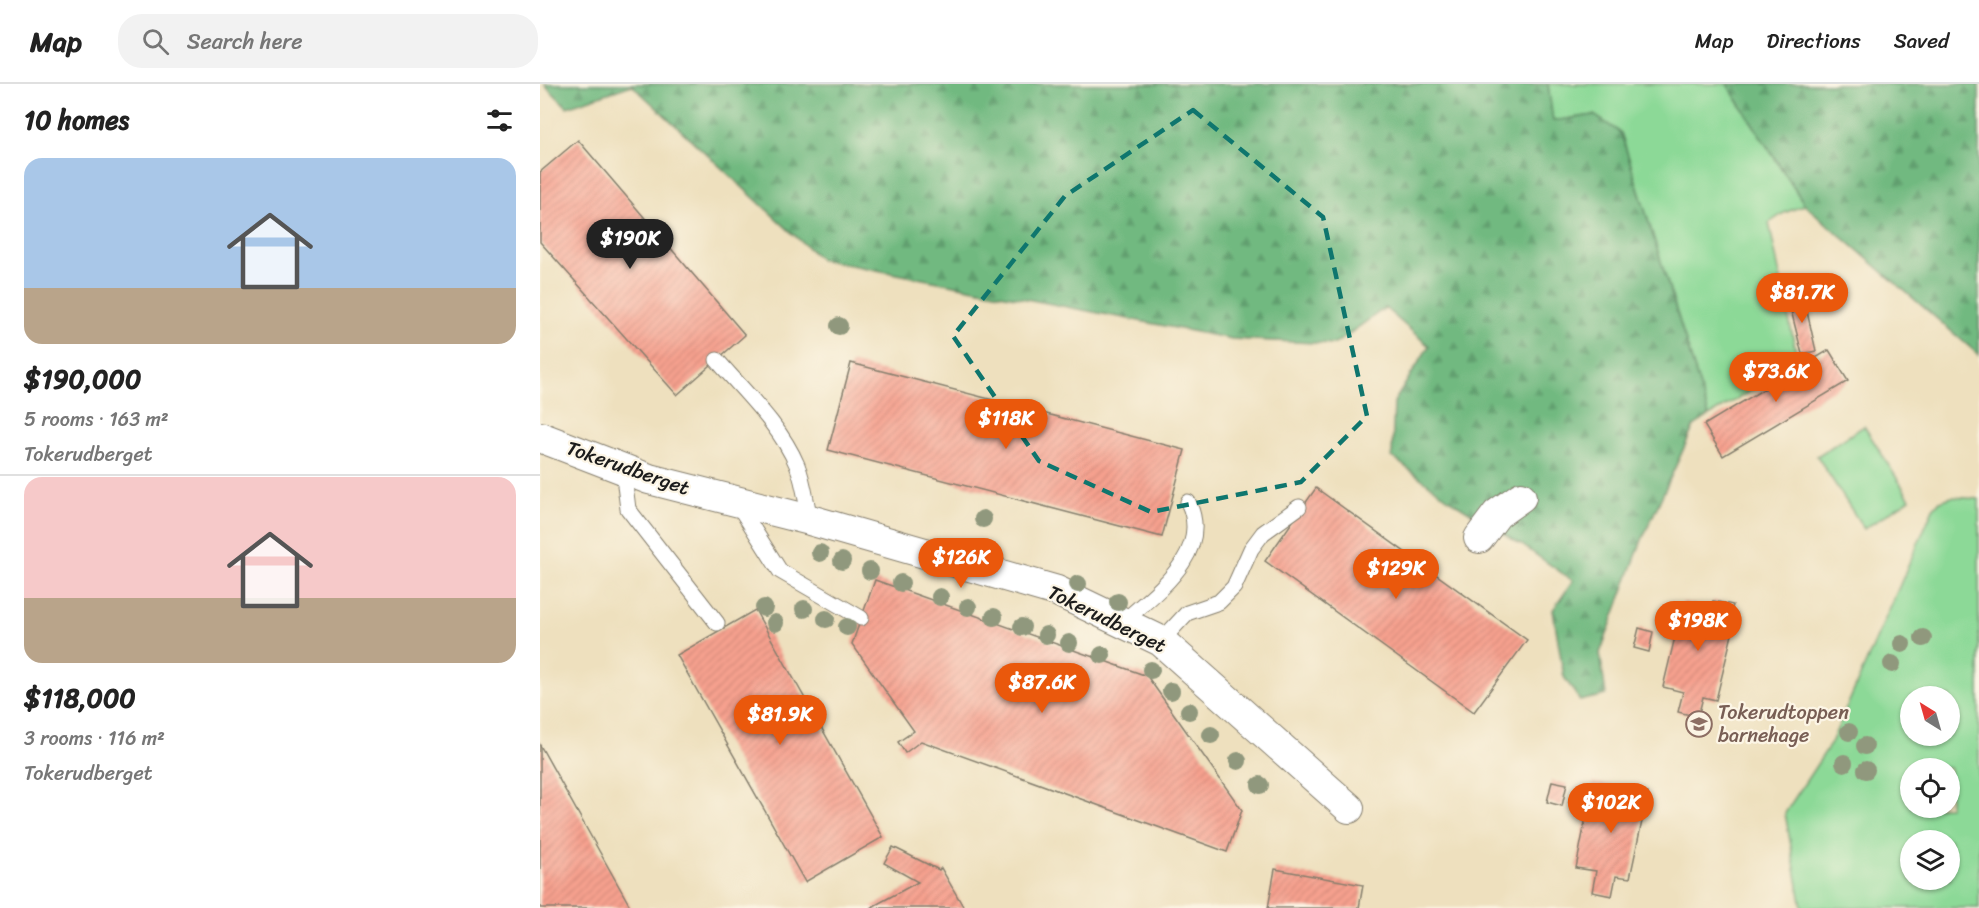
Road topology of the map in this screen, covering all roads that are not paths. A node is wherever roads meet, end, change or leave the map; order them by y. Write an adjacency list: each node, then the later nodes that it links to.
1 (717, 360): 8 (lane)
2 (540, 437): 3 (street, Tokerudberget)
3 (623, 469): 5 (street, Tokerudberget); 12 (lane)
4 (1521, 497): 9 (street)
5 (736, 502): 8 (street, Tokerudberget); 10 (lane)
6 (1188, 502): 11 (lane)
7 (1299, 507): 13 (lane)
8 (810, 520): 11 (street, Tokerudberget)
9 (1479, 538)
10 (861, 618)
11 (1123, 622): 13 (street, Tokerudberget)
12 (717, 623)
13 (1161, 641): 14 (street, Tokerudberget)
14 (1349, 808)

